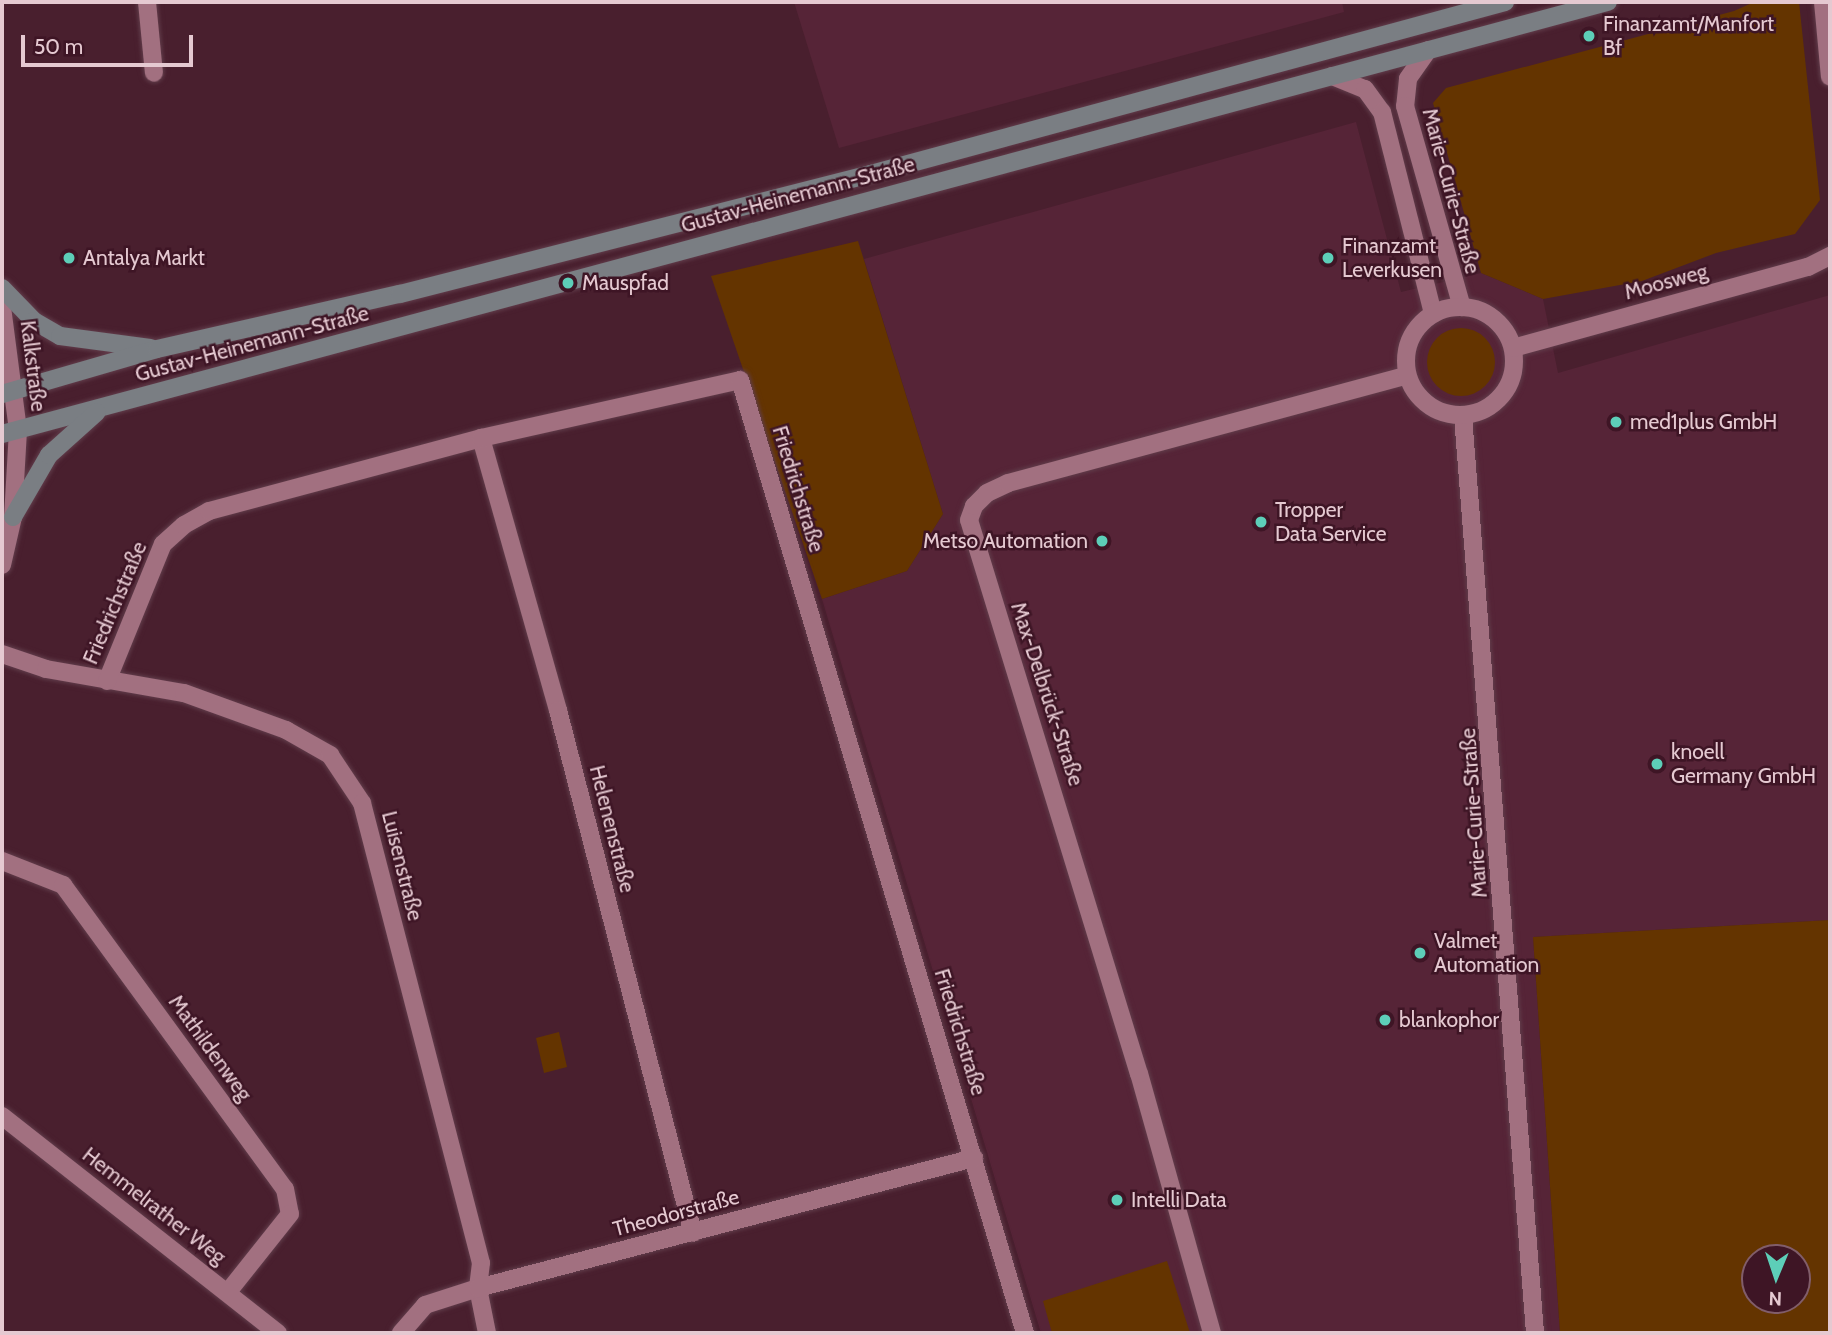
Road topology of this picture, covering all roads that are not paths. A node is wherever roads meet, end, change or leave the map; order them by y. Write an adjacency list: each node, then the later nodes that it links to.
1 (147, 2): 6 (street)
2 (1608, 2): 5 (main road, Gustav-Heinemann-Straße)
3 (1823, 2): 8 (street)
4 (1498, 3): 15 (main road, Gustav-Heinemann-Straße)
5 (1428, 50): 7 (main road, Gustav-Heinemann-Straße); 12 (street, Marie-Curie-Straße)
6 (155, 73)
7 (1332, 76): 13 (street); 18 (main road, Gustav-Heinemann-Straße)
8 (1830, 77)
9 (1830, 256): 14 (street, Moosweg)
10 (2, 288): 15 (main road)
11 (2, 307): 17 (street, Kalkstraße)
12 (1462, 307): 13 (street); 14 (street)
13 (1433, 314): 16 (street)
14 (1513, 348): 19 (street)
15 (157, 349): 17 (main road, Gustav-Heinemann-Straße)
16 (1407, 375): 19 (street); 36 (street, Max-Delbrück-Straße)
17 (9, 393): 20 (street, Kalkstraße)
18 (101, 408): 20 (main road, Gustav-Heinemann-Straße); 22 (main road)
19 (1463, 416): 37 (street, Marie-Curie-Straße)
20 (10, 432): 22 (street)
21 (481, 438): 25 (street, Friedrichstraße); 28 (street, Friedrichstraße); 29 (street, Helenenstraße)
22 (13, 517): 23 (street)
23 (2, 565)
24 (2, 654): 25 (street, Luisenstraße)
25 (107, 681): 30 (street, Luisenstraße)
26 (2, 861): 31 (street, Mathildenweg)
27 (2, 1115): 31 (street, Hemmelrather Weg)
28 (974, 1158): 29 (street, Theodorstraße); 35 (street, Friedrichstraße)
29 (692, 1233): 30 (street, Theodorstraße)
30 (478, 1288): 33 (street, Theodorstraße); 34 (street, Luisenstraße)
31 (228, 1292): 32 (street, Hemmelrather Weg)
32 (278, 1333)
33 (401, 1333)
34 (487, 1333)
35 (1025, 1333)
36 (1212, 1333)
37 (1535, 1333)

